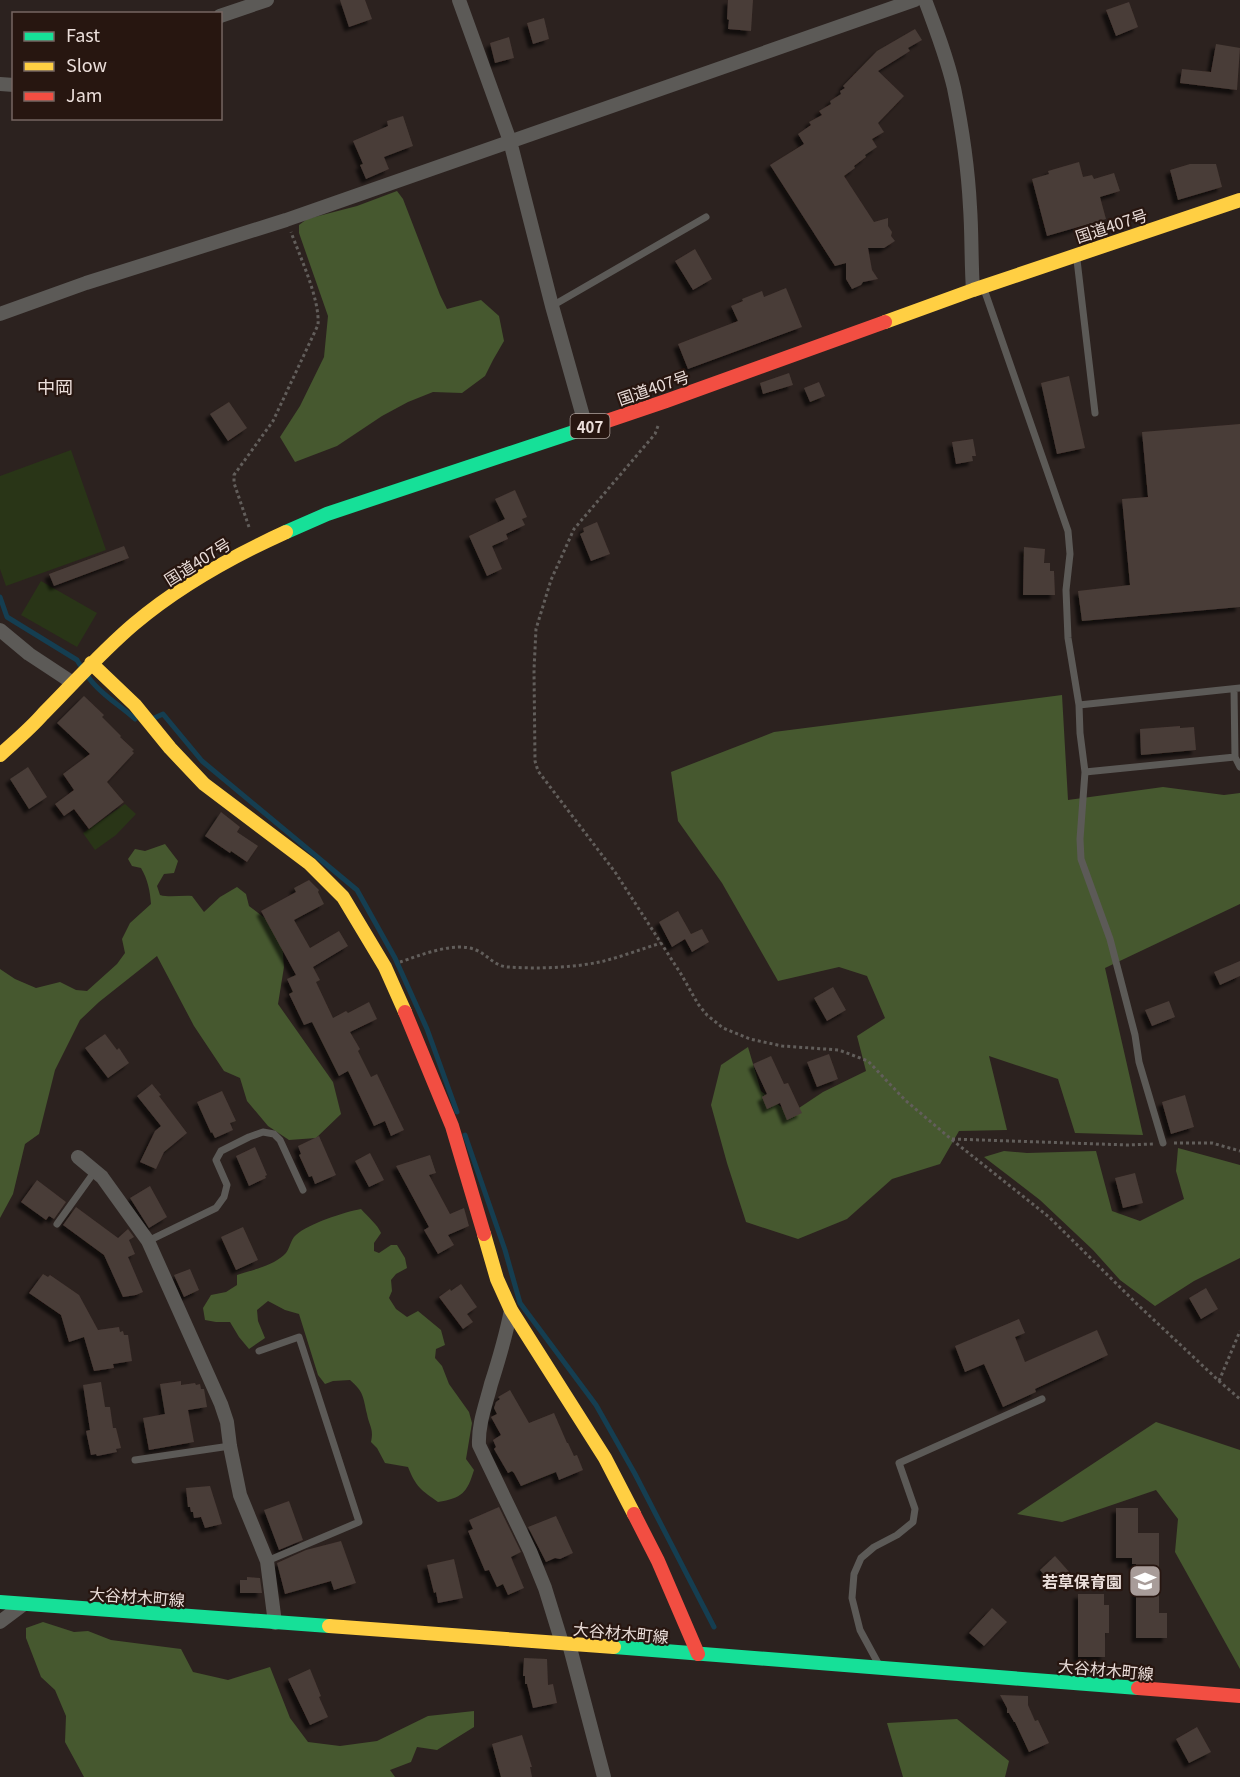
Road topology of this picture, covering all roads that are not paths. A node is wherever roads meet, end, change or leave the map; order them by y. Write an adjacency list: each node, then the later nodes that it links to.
1 (267, 0): 5 (street)
2 (459, 0): 8 (street)
3 (915, 0): 6 (street)
4 (925, 0): 12 (street)
5 (235, 5): 7 (street)
6 (880, 5): 8 (street)
7 (222, 15)
8 (510, 141): 13 (street); 14 (street)
9 (1240, 200): 11 (main road, 国道407号 / 407)
10 (706, 216): 13 (lane)
11 (1076, 254): 12 (main road, 国道407号 / 407); 15 (lane)
12 (979, 288): 16 (main road, 国道407号 / 407); 21 (lane)
13 (552, 306): 16 (street)
14 (0, 314)
15 (1095, 412)
16 (586, 427): 18 (main road, 国道407号 / 407)
17 (0, 630): 19 (street)
18 (91, 663): 19 (main road, 国道407号 / 407); 32 (main road)
19 (73, 683): 22 (main road, 国道407号 / 407)
20 (1237, 688): 21 (lane); 23 (lane)
21 (1079, 705): 25 (lane)
22 (0, 755)
23 (1235, 757): 24 (lane); 25 (lane)
24 (1240, 767)
25 (1085, 772): 26 (lane)
26 (1163, 1143)
27 (78, 1157): 28 (street)
28 (95, 1171): 30 (lane); 31 (street)
29 (303, 1190): 31 (lane)
30 (57, 1224)
31 (148, 1241): 35 (street)
32 (511, 1310): 42 (street); 43 (main road)
33 (259, 1351): 37 (lane)
34 (1042, 1399): 44 (lane)
35 (230, 1446): 36 (lane); 37 (street)
36 (135, 1460)
37 (267, 1561): 41 (street)
38 (0, 1602): 39 (main road, 大谷材木町線)
39 (24, 1604): 40 (street); 41 (main road, 大谷材木町線)
40 (0, 1622)
41 (275, 1623): 42 (main road, 大谷材木町線)
42 (565, 1644): 43 (main road, 大谷材木町線); 46 (street)
43 (698, 1654): 44 (main road, 大谷材木町線)
44 (880, 1667): 45 (main road, 大谷材木町線)
45 (1240, 1696)
46 (603, 1777)

